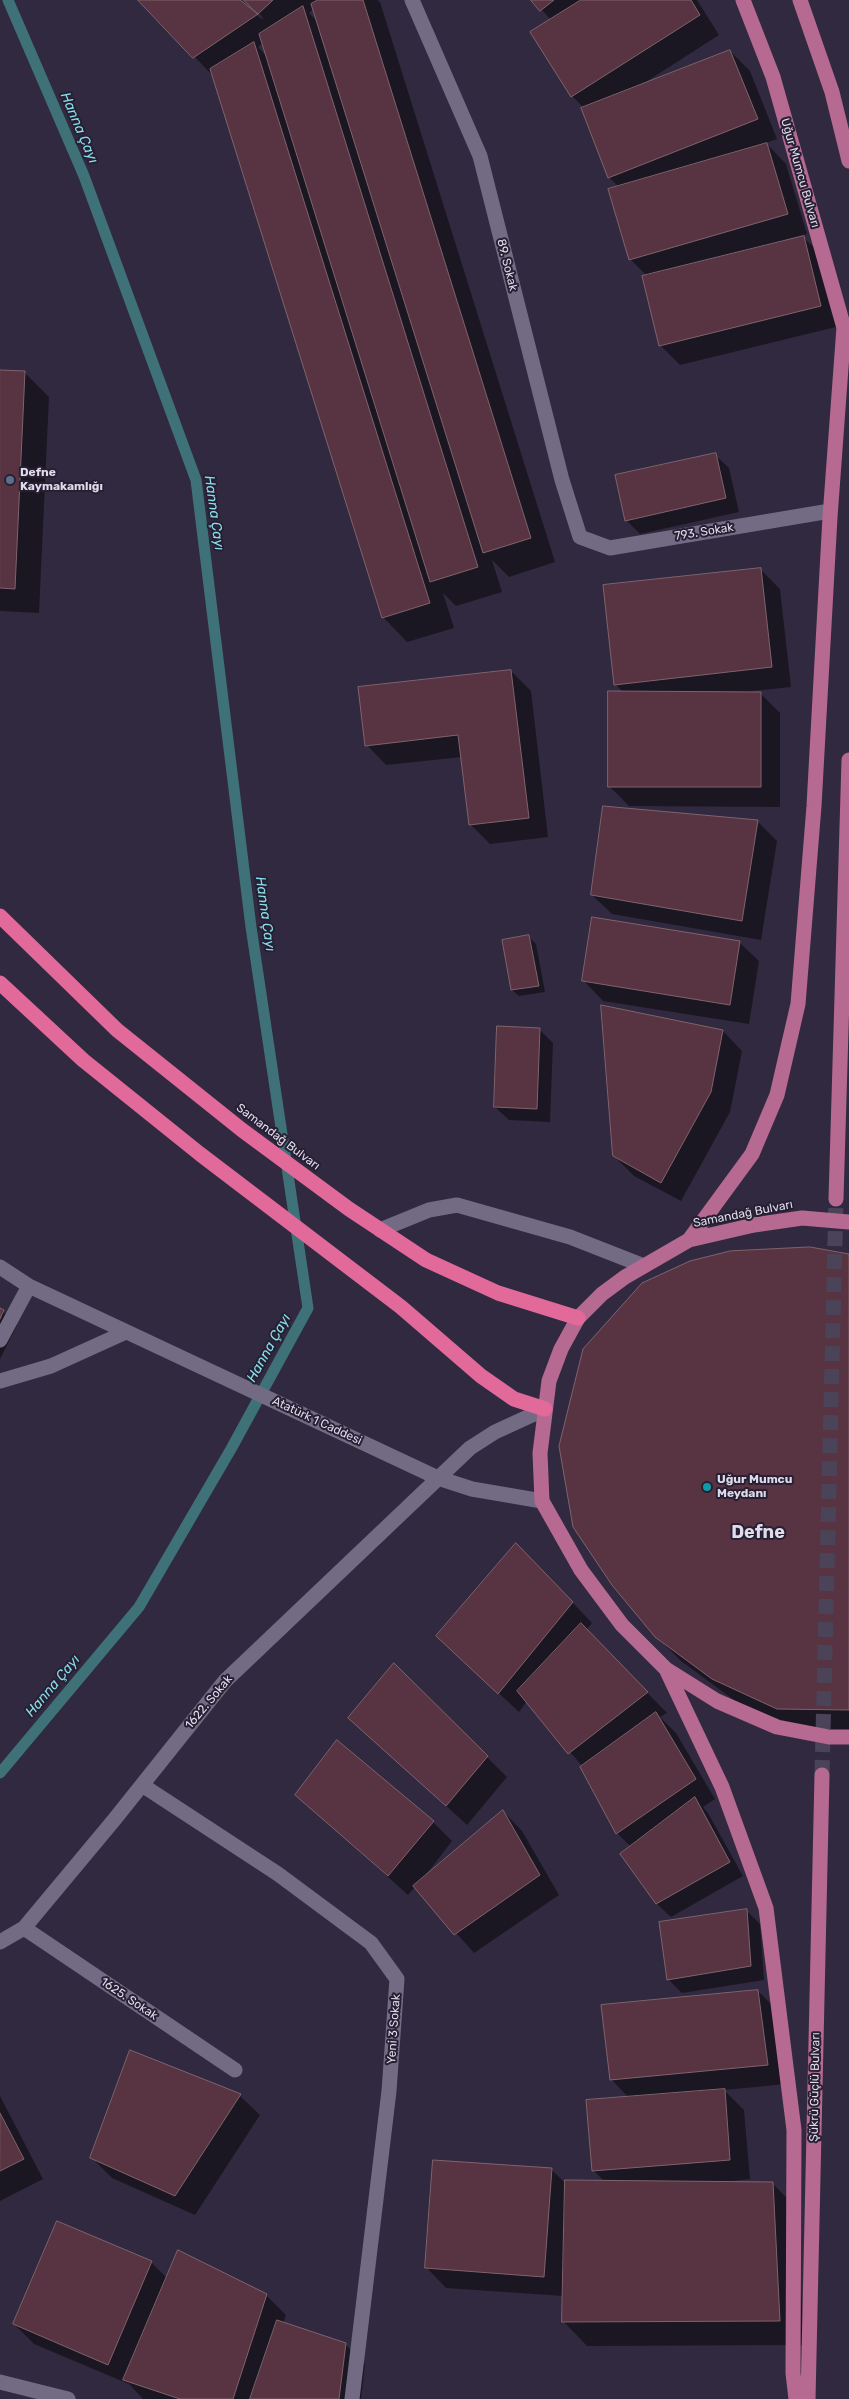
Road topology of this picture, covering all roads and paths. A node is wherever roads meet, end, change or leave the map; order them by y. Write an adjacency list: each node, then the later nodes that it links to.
1 (412, 0): 8 (street, 89. Sokak)
2 (743, 0): 5 (main road, Uğur Mumcu Bulvarı)
3 (800, 0): 4 (main road)
4 (849, 161)
5 (844, 327): 6 (main road, Uğur Mumcu Bulvarı); 7 (main road)
6 (849, 348)
7 (830, 511): 8 (street, 793. Sokak); 15 (main road)
8 (580, 537)
9 (849, 760): 12 (main road)
10 (0, 916): 14 (highway, Samandağ Bulvarı)
11 (0, 982): 23 (highway)
12 (836, 1199)
13 (849, 1222): 15 (main road, Samandağ Bulvarı)
14 (380, 1230): 16 (street); 19 (highway, Samandağ Bulvarı)
15 (689, 1240): 16 (main road, Samandağ Bulvarı)
16 (644, 1266): 19 (main road, Samandağ Bulvarı)
17 (0, 1267): 18 (street, Atatürk 1 Caddesi)
18 (29, 1286): 20 (street, Atatürk 1 Caddesi); 21 (street)
19 (578, 1318): 23 (main road, Samandağ Bulvarı)
20 (126, 1332): 22 (street); 24 (street, Atatürk 1 Caddesi)
21 (0, 1340)
22 (0, 1381)
23 (545, 1408): 24 (street); 25 (main road, Samandağ Bulvarı)
24 (438, 1478): 25 (street); 29 (street, 1622. Sokak)
25 (542, 1501): 26 (main road, Samandağ Bulvarı)
26 (666, 1670): 27 (main road, Samandağ Bulvarı); 36 (main road)
27 (849, 1737)
28 (822, 1775): 37 (main road, Şükrü Güçlü Bulvarı)
29 (142, 1785): 30 (street, 1622. Sokak); 35 (street, Yeni 3 Sokak)
30 (24, 1928): 31 (street, 1622. Sokak); 32 (street, 1625. Sokak)
31 (0, 1942)
32 (235, 2070)
33 (0, 2382): 34 (street)
34 (68, 2399)
35 (352, 2399)
36 (796, 2399)
37 (808, 2399)

